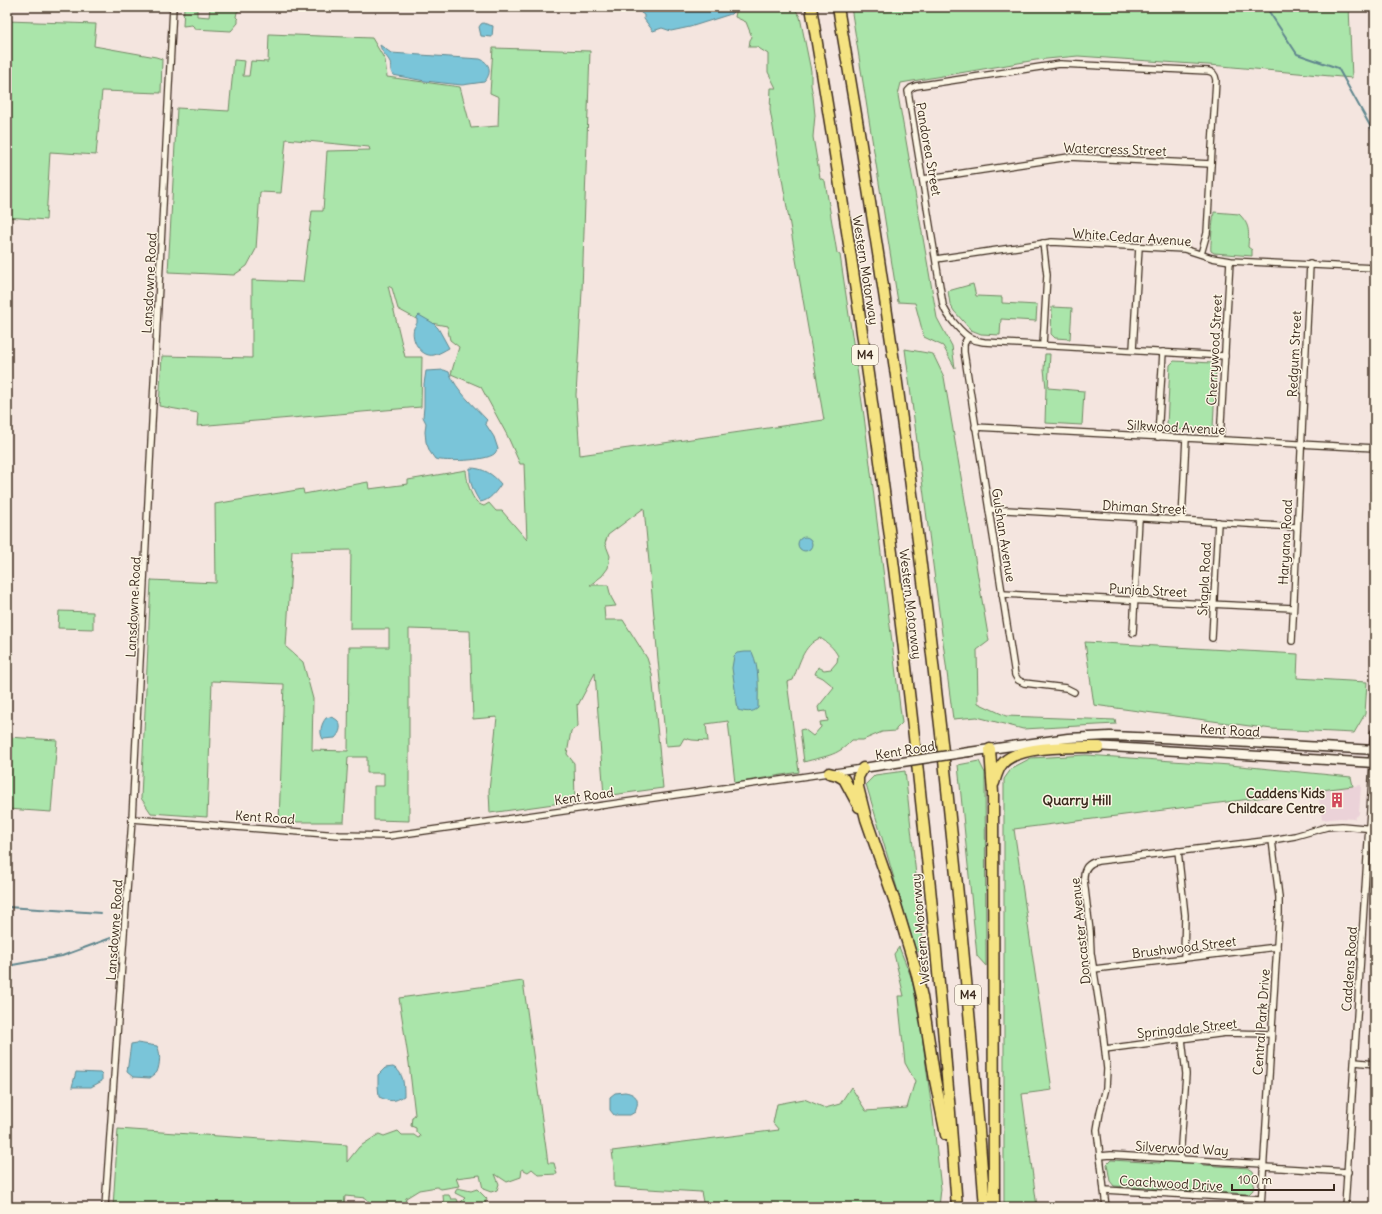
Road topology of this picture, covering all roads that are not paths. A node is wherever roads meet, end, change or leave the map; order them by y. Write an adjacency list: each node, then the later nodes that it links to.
1 (173, 7): 46 (street, Lansdowne Road)
2 (810, 7): 63 (highway, Western Motorway / M4)
3 (838, 7): 68 (highway, Western Motorway / M4)
4 (1211, 164): 5 (street, Watercress Street); 5 (street, Pandorea Street); 8 (street, Pandorea Street)
5 (923, 179): 9 (street, Pandorea Street)
6 (1043, 243): 7 (street, White Cedar Avenue); 9 (street, White Cedar Avenue); 14 (street)
7 (1139, 246): 8 (street, White Cedar Avenue); 15 (street)
8 (1201, 254): 10 (street, White Cedar Avenue)
9 (936, 259): 13 (street, Pandorea Street)
10 (1230, 261): 11 (street, White Cedar Avenue); 17 (street, Cherrywood Street)
11 (1310, 264): 12 (street, White Cedar Avenue); 22 (street, Redgum Street)
12 (1375, 268)
13 (968, 337): 14 (street); 18 (street, Gulshan Avenue)
14 (1043, 345): 15 (street)
15 (1133, 350): 16 (street)
16 (1163, 352): 17 (street); 19 (street)
17 (1224, 356): 21 (street, Cherrywood Street)
18 (975, 427): 19 (street, Silkwood Avenue); 24 (street, Gulshan Avenue)
19 (1158, 437): 20 (street, Silkwood Avenue)
20 (1186, 438): 21 (street, Silkwood Avenue); 26 (street)
21 (1220, 440): 22 (street, Silkwood Avenue)
22 (1302, 444): 23 (street, Silkwood Avenue); 28 (street, Haryana Road)
23 (1375, 448)
24 (989, 510): 25 (street, Dhiman Street); 29 (street, Gulshan Avenue)
25 (1139, 518): 26 (street, Dhiman Street); 30 (street)
26 (1182, 520): 27 (street, Dhiman Street)
27 (1218, 522): 28 (street, Dhiman Street); 31 (street, Shapla Road)
28 (1297, 527): 32 (street, Haryana Road)
29 (1002, 594): 30 (street, Punjab Street); 36 (street, Gulshan Avenue)
30 (1135, 600): 31 (street, Punjab Street); 33 (street)
31 (1214, 604): 32 (street, Punjab Street); 34 (street, Shapla Road)
32 (1293, 608): 35 (street, Haryana Road)
33 (1133, 633)
34 (1212, 638)
35 (1292, 641)
36 (1074, 692)
37 (1375, 733): 41 (main road, Caddens Road)
38 (1038, 743): 39 (main road, Kent Road); 40 (main road, Kent Road); 41 (main road, Kent Road)
39 (1099, 747): 42 (main road, Kent Road); 45 (highway)
40 (990, 749): 43 (main road, Kent Road, bridge); 45 (highway)
41 (1374, 750): 42 (main road, Caddens Road)
42 (1374, 763): 48 (street, Caddens Road)
43 (862, 768): 44 (street, Kent Road); 47 (highway)
44 (829, 773): 46 (street, Kent Road); 47 (highway)
45 (993, 793): 69 (highway)
46 (132, 819): 66 (street, Lansdowne Road)
47 (866, 819): 63 (highway)
48 (1372, 828): 49 (street, Doncaster Avenue); 57 (street, Caddens Road)
49 (1272, 840): 50 (street, Doncaster Avenue); 51 (street, Central Park Drive)
50 (1178, 851): 52 (street); 53 (street, Doncaster Avenue)
51 (1277, 947): 52 (street, Brushwood Street); 54 (street, Central Park Drive)
52 (1184, 958): 53 (street, Brushwood Street)
53 (1094, 969): 56 (street, Doncaster Avenue)
54 (1271, 1034): 55 (street, Springdale Street); 61 (street, Central Park Drive)
55 (1182, 1039): 56 (street, Springdale Street); 60 (street)
56 (1105, 1049): 59 (street, Doncaster Avenue)
57 (1355, 1062): 58 (street); 62 (street, Caddens Road)
58 (1375, 1064)
59 (1100, 1156): 60 (street, Silverwood Way); 64 (street, Doncaster Avenue)
60 (1180, 1159): 61 (street, Silverwood Way)
61 (1263, 1166): 62 (street, Silverwood Way); 65 (street, Central Park Drive)
62 (1348, 1172): 72 (street, Caddens Road)
63 (956, 1182): 67 (highway, Western Motorway / M4)
64 (1104, 1190): 65 (street, Coachwood Drive); 70 (street, Doncaster Avenue)
65 (1261, 1199): 71 (street, Central Park Drive)
66 (105, 1207)
67 (957, 1207)
68 (985, 1207)
69 (994, 1207)
70 (1106, 1207)
71 (1261, 1207)
72 (1345, 1207)

